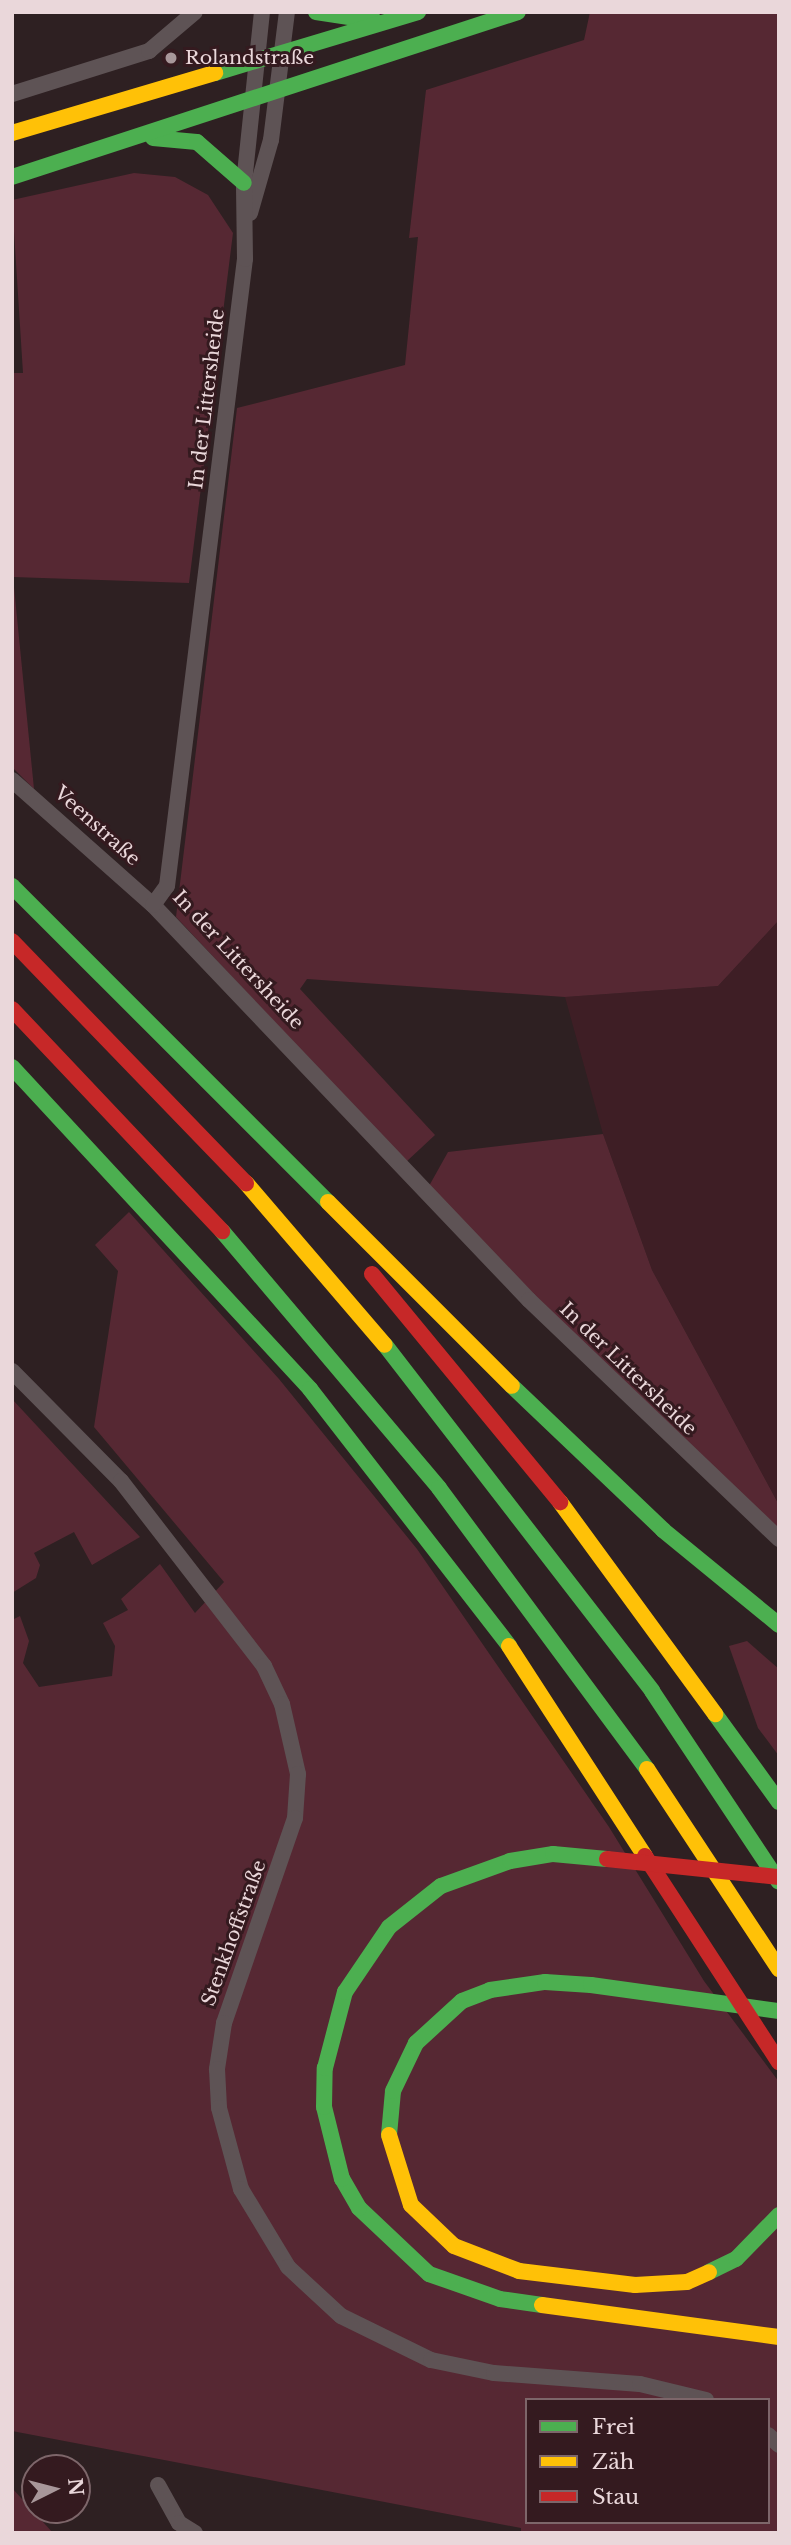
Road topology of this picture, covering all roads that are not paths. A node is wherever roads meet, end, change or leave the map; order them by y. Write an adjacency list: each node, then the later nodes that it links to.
1 (195, 12): 10 (street)
2 (262, 12): 9 (street)
3 (287, 12): 8 (street)
4 (316, 12): 7 (main road)
5 (418, 12): 7 (main road)
6 (518, 12): 11 (main road)
7 (387, 22): 8 (main road)
8 (282, 55): 9 (main road); 11 (street, In der Littersheide)
9 (255, 62): 12 (street, In der Littersheide); 13 (main road)
10 (12, 94)
11 (277, 94): 12 (main road); 17 (street, In der Littersheide)
12 (253, 100): 14 (main road); 16 (street, In der Littersheide)
13 (12, 133)
14 (140, 138): 15 (main road); 16 (main road)
15 (12, 177)
16 (244, 183): 17 (street, In der Littersheide)
17 (247, 218): 20 (street, In der Littersheide)
18 (12, 780): 20 (street, Veenstraße)
19 (12, 886): 22 (main road)
20 (153, 905): 30 (street, In der Littersheide)
21 (12, 941): 33 (main road)
22 (120, 993): 31 (main road); 32 (main road)
23 (12, 1009): 28 (main road)
24 (12, 1067): 25 (main road)
25 (137, 1199): 26 (main road); 36 (main road)
26 (220, 1265)
27 (241, 1281): 28 (main road)
28 (324, 1347): 34 (main road)
29 (12, 1371): 39 (street, Stenkhoffstraße)
30 (779, 1539)
31 (779, 1625)
32 (779, 1802)
33 (779, 1880): 38 (main road)
34 (779, 1969)
35 (779, 2011): 37 (main road)
36 (779, 2062)
37 (779, 2215)
38 (779, 2337)
39 (698, 2398)
40 (158, 2485): 41 (street)
41 (195, 2533)

